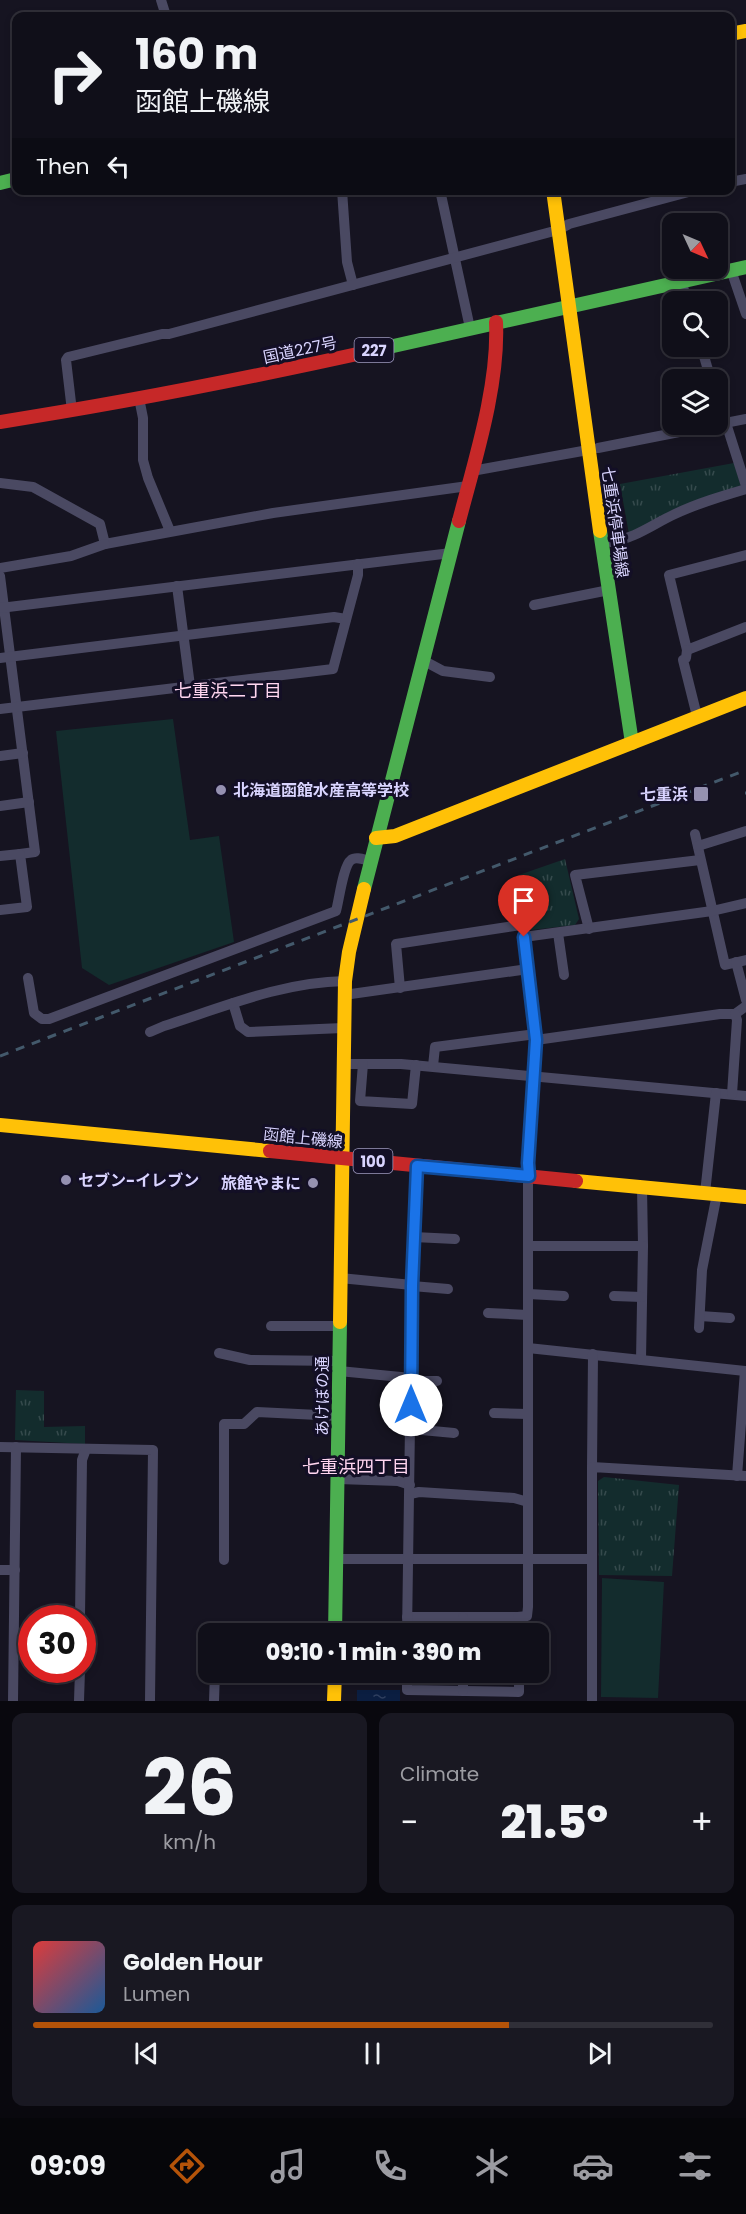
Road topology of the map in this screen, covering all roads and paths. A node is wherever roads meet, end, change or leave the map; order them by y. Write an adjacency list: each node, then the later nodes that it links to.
1 (342, 195): 10 (street)
2 (441, 195): 6 (street)
3 (554, 195): 5 (main road, 七重浜停車場線)
4 (677, 195): 5 (street)
5 (558, 230): 6 (street); 12 (main road, 七重浜停車場線)
6 (456, 258): 10 (street); 15 (street)
7 (746, 267): 8 (main road, 国道227号 / 227)
8 (731, 270): 9 (main road, 国道227号 / 227); 13 (street)
9 (681, 281): 11 (street); 12 (main road, 国道227号 / 227)
10 (353, 285): 17 (street)
11 (684, 291)
12 (568, 306): 14 (main road, 国道227号 / 227); 23 (main road, 七重浜停車場線)
13 (746, 314)
14 (496, 322): 15 (main road, 国道227号 / 227); 24 (main road, あけぼの通)
15 (470, 328): 16 (main road, 国道227号 / 227)
16 (140, 398): 17 (main road, 国道227号 / 227); 28 (street)
17 (72, 411): 19 (main road, 国道227号 / 227)
18 (746, 419): 20 (street)
19 (0, 422)
20 (728, 423)
21 (666, 435): 23 (street)
22 (728, 435): 27 (street)
23 (593, 449): 24 (street); 37 (main road, 七重浜停車場線)
24 (471, 471): 26 (main road, あけぼの通)
25 (0, 483): 30 (street)
26 (468, 486): 28 (street); 31 (main road, あけぼの通)
27 (746, 488): 29 (street)
28 (170, 531): 30 (street)
29 (611, 542)
30 (105, 544): 34 (street)
31 (451, 553): 33 (street); 59 (main road, あけぼの通)
32 (746, 555): 43 (street)
33 (358, 564): 36 (street); 40 (street)
34 (0, 568)
35 (0, 576): 39 (street)
36 (177, 586): 39 (street); 42 (street)
37 (609, 590): 38 (street); 52 (main road, 七重浜停車場線)
38 (534, 605)
39 (2, 608): 44 (street)
40 (346, 619): 42 (street); 47 (street)
41 (746, 627): 43 (street)
42 (184, 636): 44 (street); 47 (street)
43 (687, 650): 51 (street)
44 (5, 658): 49 (street)
45 (428, 663): 46 (street)
46 (490, 677)
47 (190, 686): 49 (street)
48 (746, 698): 51 (main road)
49 (17, 707): 50 (street); 53 (street)
50 (0, 709)
51 (698, 716): 52 (main road)
52 (632, 743): 59 (main road)
53 (23, 753): 54 (street); 55 (street)
54 (0, 756)
55 (29, 802): 56 (street); 61 (street)
56 (0, 806)
57 (746, 831): 60 (street)
58 (695, 834): 60 (street)
59 (376, 837): 64 (main road, あけぼの通)
60 (699, 846): 63 (street)
61 (20, 854): 62 (street); 66 (street)
62 (0, 856)
63 (700, 860): 67 (street); 69 (street)
64 (370, 861): 74 (street); 75 (main road, あけぼの通)
65 (746, 903): 67 (street)
66 (0, 910)
67 (712, 911): 69 (street); 71 (street)
68 (521, 925): 76 (street)
69 (589, 929): 70 (street)
70 (558, 933): 72 (street); 73 (street)
71 (741, 961): 77 (street)
72 (528, 969): 76 (street); 83 (street)
73 (564, 975)
74 (28, 978)
75 (344, 988): 76 (street); 78 (street); 81 (main road, あけぼの通)
76 (400, 988)
77 (746, 1000)
78 (233, 1003): 81 (street); 82 (street)
79 (746, 1006): 80 (street)
80 (735, 1014): 83 (street); 90 (street)
81 (343, 1028): 84 (main road, あけぼの通)
82 (150, 1032)
83 (536, 1037): 87 (street); 88 (street)
84 (343, 1064): 85 (street); 93 (main road, あけぼの通)
85 (363, 1064): 86 (street); 86 (street)
86 (416, 1065): 87 (street)
87 (433, 1066): 88 (street)
88 (535, 1076): 89 (street); 95 (street)
89 (716, 1093): 90 (street); 97 (street)
90 (732, 1094): 91 (street)
91 (746, 1096)
92 (0, 1125): 93 (main road, 函館上磯線 / 100)
93 (343, 1159): 94 (main road, 函館上磯線 / 100); 103 (main road, あけぼの通)
94 (417, 1166): 95 (main road, 函館上磯線 / 100); 99 (street)
95 (529, 1176): 96 (main road, 函館上磯線 / 100); 101 (street)
96 (642, 1187): 97 (main road, 函館上磯線 / 100); 102 (street)
97 (711, 1194): 98 (main road, 函館上磯線 / 100); 112 (street)
98 (746, 1197)
99 (414, 1237): 100 (street); 104 (street)
100 (455, 1239)
101 (529, 1246): 102 (street); 106 (street)
102 (643, 1246): 109 (street)
103 (340, 1278): 104 (street); 115 (main road, あけぼの通)
104 (412, 1286): 105 (street); 123 (street)
105 (448, 1289)
106 (529, 1294): 107 (street); 111 (street)
107 (564, 1296)
108 (614, 1296): 109 (street)
109 (642, 1297): 120 (street)
110 (488, 1313): 111 (street)
111 (528, 1315): 117 (street)
112 (700, 1316): 113 (street); 116 (street)
113 (730, 1318)
114 (271, 1326): 115 (street)
115 (340, 1326): 121 (main road, あけぼの通)
116 (699, 1328)
117 (528, 1348): 119 (street); 127 (street)
118 (219, 1353): 121 (street)
119 (593, 1354): 120 (street); 134 (street)
120 (641, 1359): 122 (street)
121 (339, 1366): 123 (street); 128 (main road, あけぼの通)
122 (746, 1371): 125 (street)
123 (411, 1380): 124 (street); 129 (street)
124 (438, 1381)
125 (745, 1392): 135 (street)
126 (494, 1413): 127 (street)
127 (528, 1414): 138 (street)
128 (339, 1416): 136 (main road, あけぼの通); 143 (street)
129 (411, 1429): 130 (street); 137 (street)
130 (454, 1433)
131 (0, 1447): 132 (street)
132 (16, 1447): 133 (street); 145 (street)
133 (86, 1449): 146 (street); 163 (street)
134 (592, 1467): 135 (street); 142 (street)
135 (742, 1476)
136 (338, 1479): 137 (street); 140 (main road, あけぼの通)
137 (410, 1490): 138 (street); 141 (street)
138 (528, 1502): 139 (street)
139 (527, 1558): 141 (street); 142 (street); 149 (street)
140 (338, 1559): 141 (street); 150 (main road, あけぼの通)
141 (407, 1559): 147 (street)
142 (591, 1559): 166 (street)
143 (224, 1560)
144 (0, 1569): 145 (street)
145 (15, 1570): 161 (street)
146 (80, 1605)
147 (407, 1617): 148 (street); 151 (street)
148 (463, 1617): 149 (street); 152 (street)
149 (518, 1617): 153 (street)
150 (336, 1623)
151 (407, 1623)
152 (463, 1623)
153 (518, 1623)
154 (80, 1683): 162 (street)
155 (215, 1683): 164 (street)
156 (335, 1683): 165 (main road)
157 (407, 1683): 160 (street)
158 (463, 1683): 160 (street)
159 (519, 1683): 160 (street)
160 (463, 1691)
161 (13, 1701)
162 (79, 1701)
163 (150, 1701)
164 (214, 1701)
165 (334, 1701)
166 (592, 1701)

